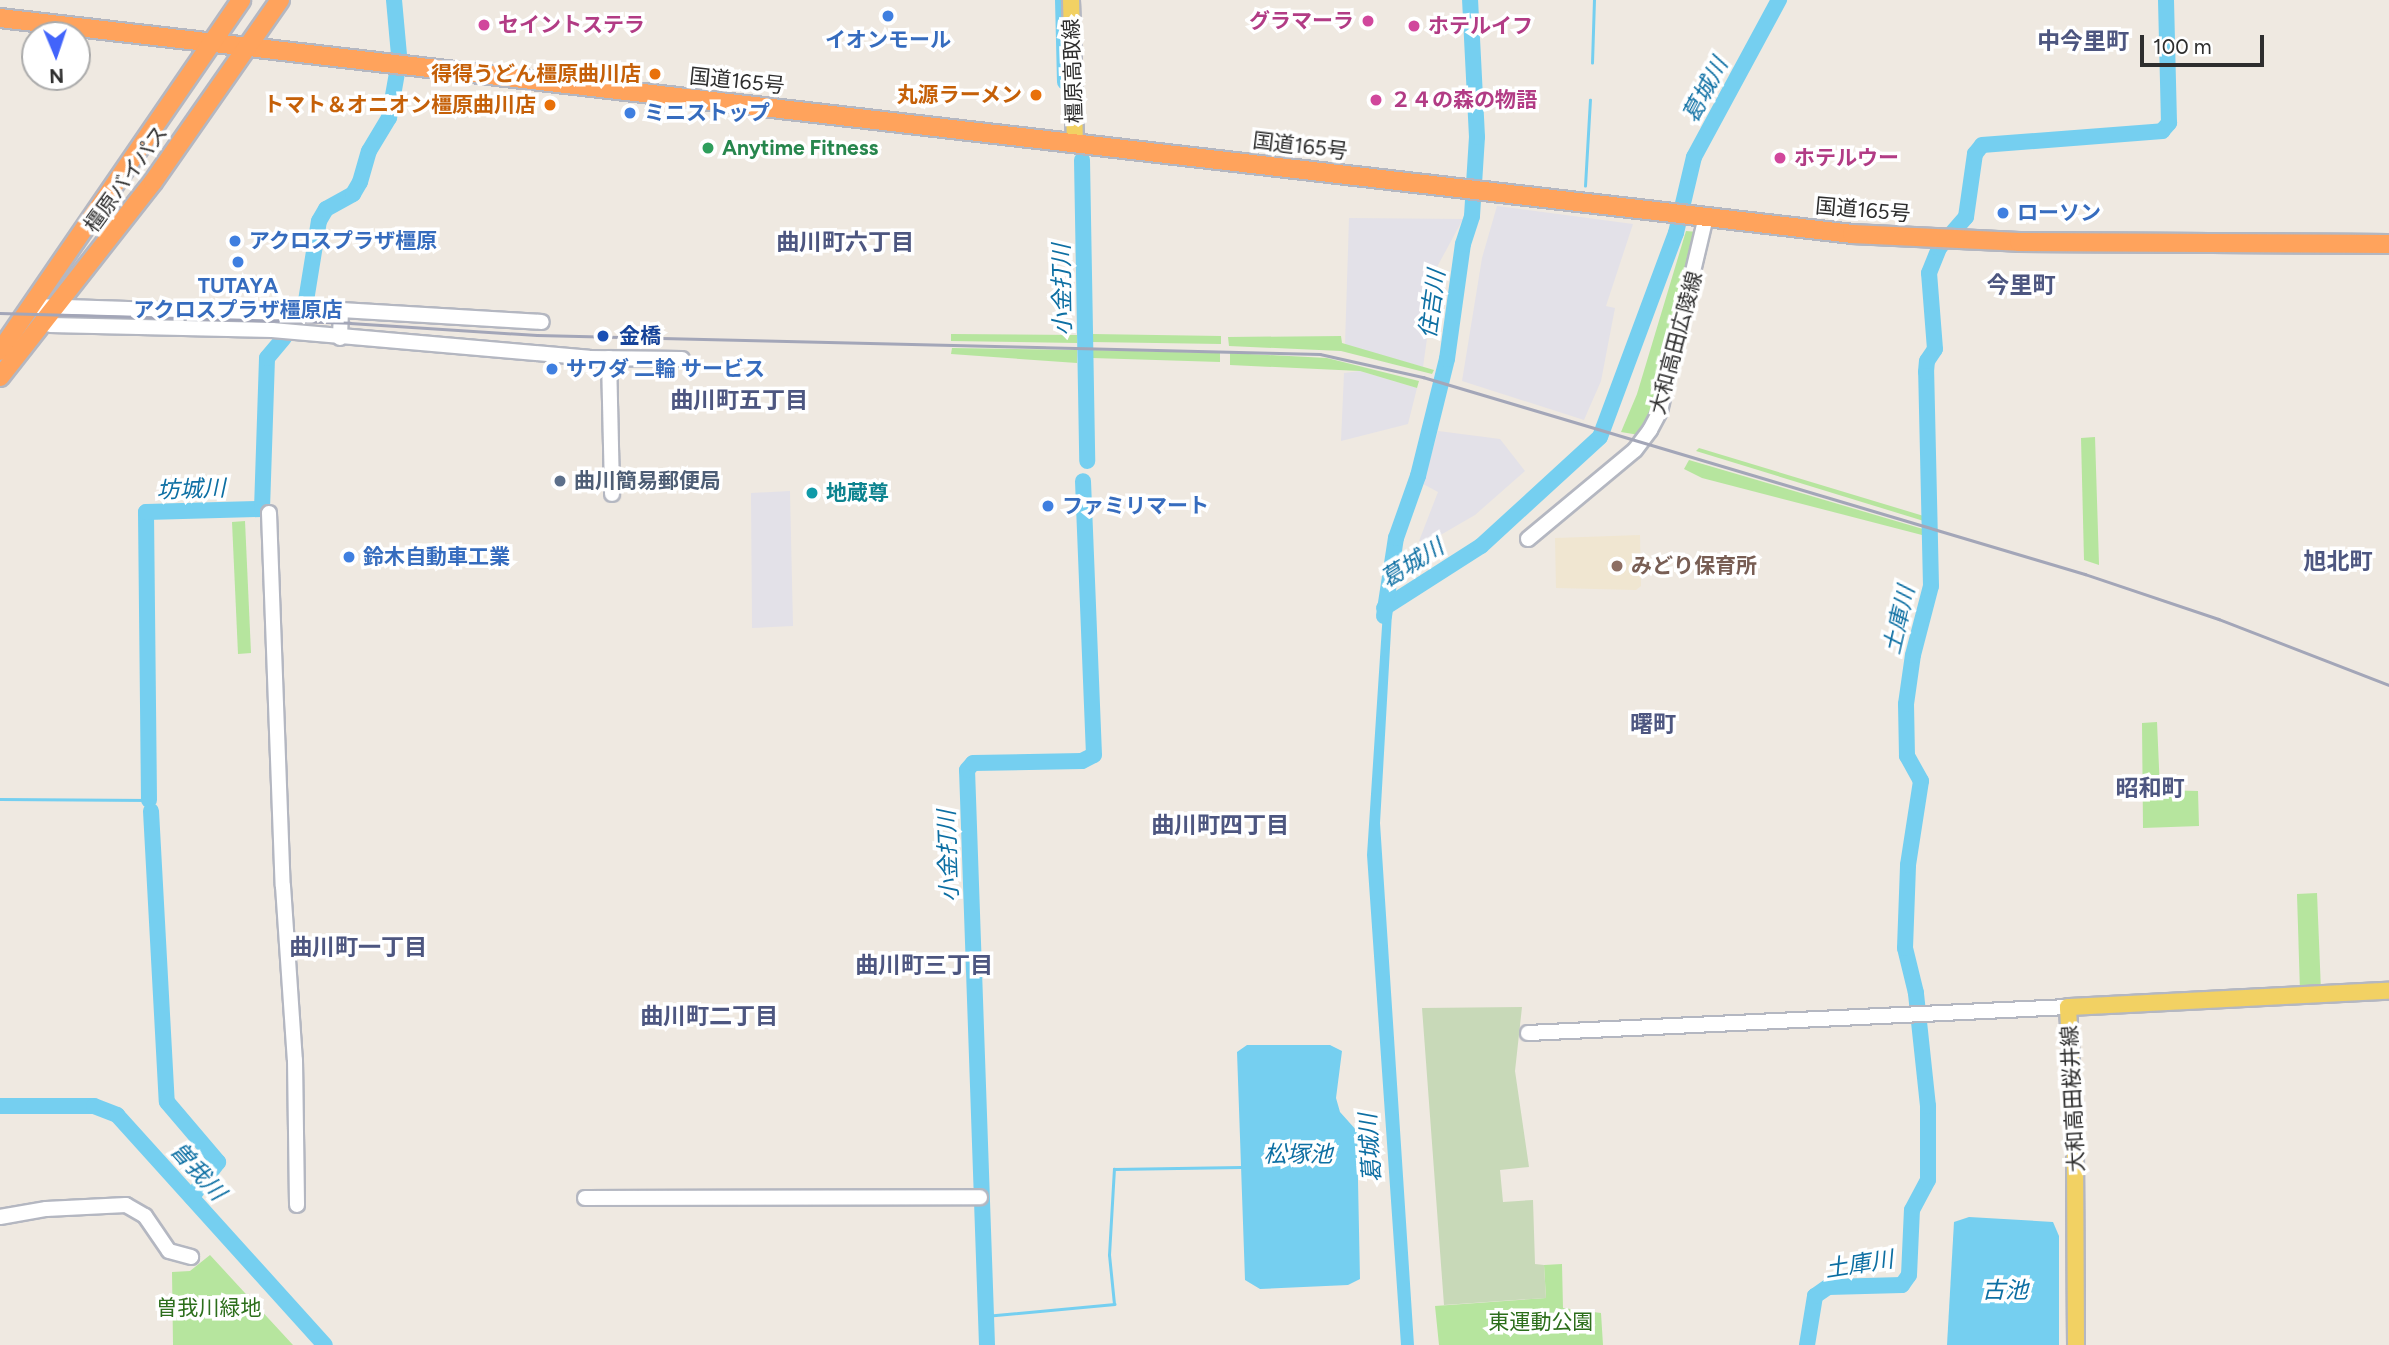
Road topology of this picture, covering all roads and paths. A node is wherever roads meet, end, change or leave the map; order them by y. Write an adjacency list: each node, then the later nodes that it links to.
1 (242, 0): 6 (highway, 橿原バイパス)
2 (280, 0): 5 (highway, 橿原バイパス)
3 (1071, 0): 9 (main road, 橿原高取線)
4 (0, 18): 6 (highway, 国道165号)
5 (268, 19): 7 (highway, 橿原バイパス); 8 (highway)
6 (209, 44): 7 (highway, 国道165号); 13 (highway, 橿原バイパス)
7 (248, 47): 8 (highway, 国道165号); 13 (highway, 橿原バイパス)
8 (315, 54): 9 (highway, 国道165号)
9 (1075, 141): 10 (highway, 国道165号)
10 (1701, 216): 11 (highway, 国道165号); 23 (street, 大和高田広陵線)
11 (2389, 244)
12 (341, 310): 13 (street); 14 (street); 16 (street)
13 (45, 313): 15 (highway, 橿原バイパス); 16 (street); 20 (highway, 橿原バイパス)
14 (542, 322)
15 (7, 328): 17 (highway, 橿原バイパス)
16 (340, 338): 18 (street)
17 (0, 351)
18 (609, 358): 19 (street); 21 (street)
19 (682, 359)
20 (0, 377)
21 (612, 494)
22 (270, 513): 29 (street)
23 (1528, 539)
24 (2389, 991): 25 (main road, 大和高田桜井線)
25 (2068, 1007): 26 (street); 32 (main road, 大和高田桜井線)
26 (1528, 1032)
27 (979, 1197): 28 (street)
28 (585, 1198)
29 (298, 1205)
30 (0, 1217): 31 (street)
31 (191, 1257)
32 (2076, 1345)

